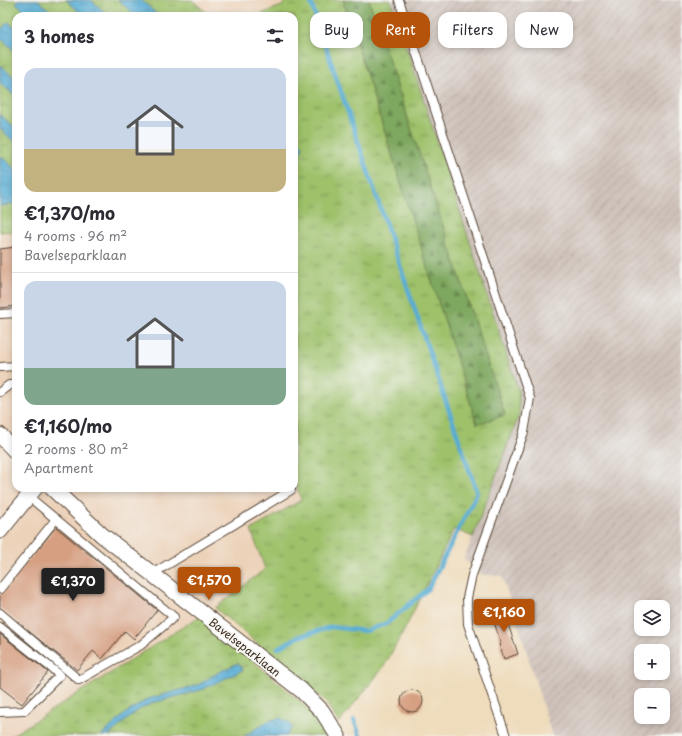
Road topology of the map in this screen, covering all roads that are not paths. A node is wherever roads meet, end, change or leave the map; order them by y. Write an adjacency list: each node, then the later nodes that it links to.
1 (399, 0): 21 (lane)
2 (12, 313): 3 (lane)
3 (0, 314)
4 (12, 366): 5 (lane)
5 (0, 367)
6 (12, 385): 7 (lane)
7 (0, 392)
8 (0, 435): 9 (street)
9 (12, 448)
10 (32, 492): 13 (lane); 14 (street)
11 (56, 492): 15 (street, Bavelseparklaan)
12 (288, 492): 15 (lane)
13 (56, 519): 16 (lane); 17 (lane)
14 (0, 531)
15 (152, 574): 20 (street, Bavelseparklaan)
16 (0, 589)
17 (0, 613)
18 (0, 627): 19 (lane)
19 (0, 712)
20 (338, 736)
21 (506, 736)

